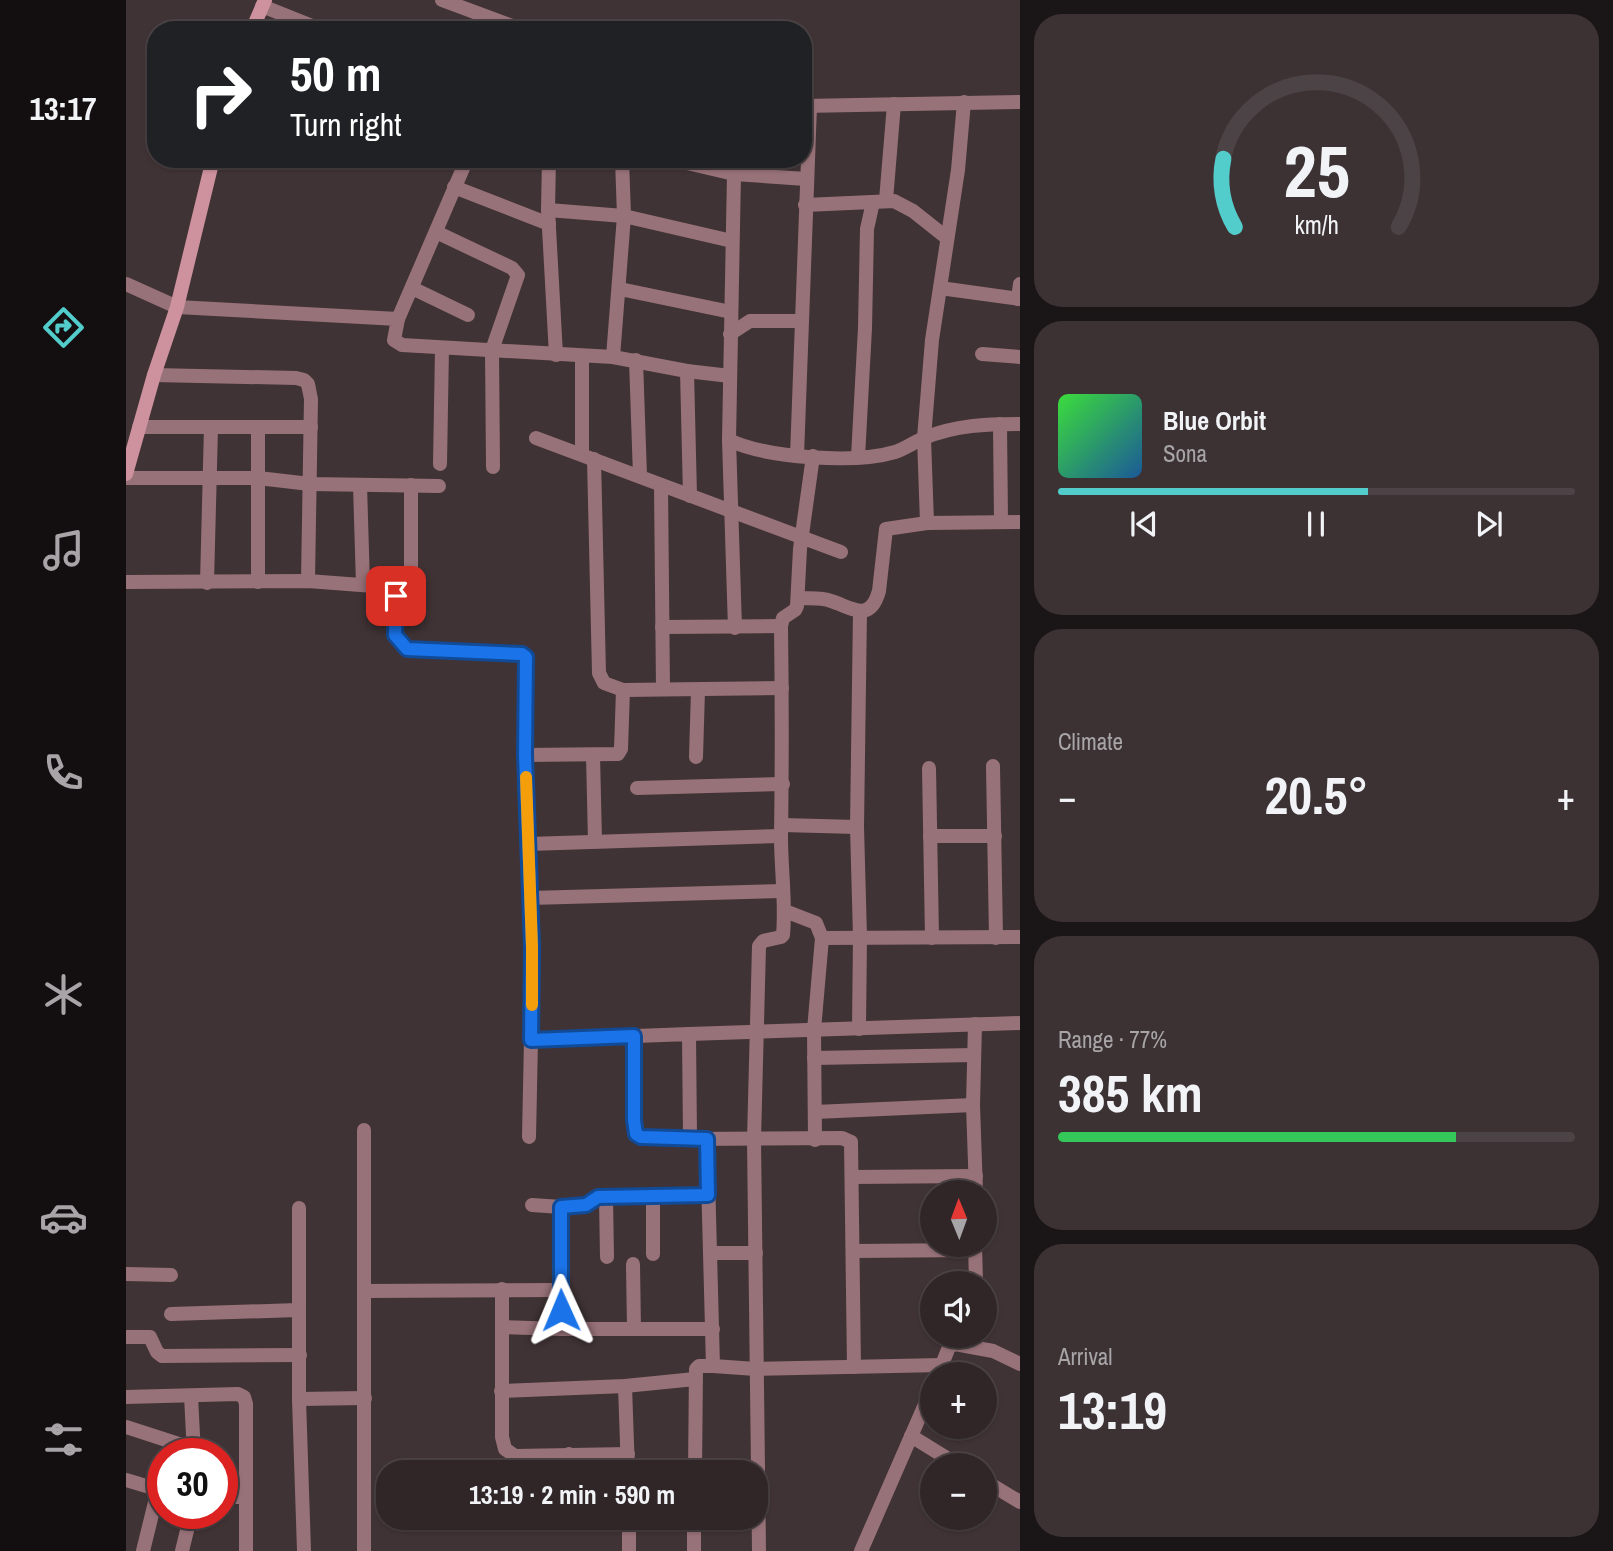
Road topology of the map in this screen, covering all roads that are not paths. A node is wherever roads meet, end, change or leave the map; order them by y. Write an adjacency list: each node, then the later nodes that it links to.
1 (442, 0): 5 (street)
2 (264, 3): 3 (street); 4 (street)
3 (256, 21)
4 (302, 21)
5 (499, 21)
6 (964, 102): 7 (street); 8 (street); 24 (street)
7 (1020, 102)
8 (894, 104): 9 (street); 19 (street)
9 (812, 106)
10 (211, 168): 31 (street)
11 (463, 168): 18 (street)
12 (549, 168): 22 (street)
13 (622, 168): 21 (street)
14 (708, 168): 16 (street)
15 (806, 168): 17 (street)
16 (734, 174): 17 (street); 25 (street)
17 (806, 179): 20 (street)
18 (454, 187): 22 (street); 23 (street)
19 (879, 201): 20 (street); 24 (street); 60 (street)
20 (805, 205): 35 (street)
21 (624, 216): 22 (street); 25 (street); 29 (street)
22 (549, 217): 40 (street)
23 (436, 232): 27 (street); 38 (street)
24 (947, 238): 28 (street)
25 (732, 241): 32 (street)
26 (126, 284): 31 (street)
27 (412, 288): 33 (street); 34 (street)
28 (940, 288): 30 (street); 55 (street)
29 (620, 289): 32 (street); 42 (street)
30 (1019, 294)
31 (177, 307): 34 (street); 46 (street)
32 (731, 312): 36 (street)
33 (468, 315)
34 (398, 319): 37 (street)
35 (801, 321): 36 (street); 57 (street)
36 (730, 334): 47 (street)
37 (442, 348): 38 (street); 61 (street)
38 (492, 350): 40 (street); 62 (street)
39 (982, 354): 43 (street)
40 (556, 355): 41 (street)
41 (582, 356): 42 (street); 59 (street)
42 (613, 357): 44 (street)
43 (1020, 357)
44 (636, 360): 45 (street); 64 (street)
45 (687, 371): 47 (street); 72 (street)
46 (154, 375): 50 (street); 53 (street)
47 (730, 376): 56 (street)
48 (1000, 424): 49 (street); 55 (street); 74 (street)
49 (1020, 424)
50 (139, 427): 51 (street); 63 (street)
51 (211, 427): 52 (street); 65 (street)
52 (258, 427): 53 (street); 66 (street)
53 (311, 427): 67 (street)
54 (536, 438): 59 (street)
55 (924, 438): 60 (street); 76 (street)
56 (730, 440): 57 (street); 73 (street)
57 (797, 456): 58 (street)
58 (813, 456): 60 (street); 77 (street)
59 (588, 457): 64 (street); 92 (street)
60 (858, 457)
61 (440, 464)
62 (493, 467)
63 (126, 476): 65 (street)
64 (640, 477): 70 (street)
65 (209, 478): 66 (street); 83 (street)
66 (258, 478): 67 (street); 82 (street)
67 (310, 484): 68 (street); 80 (street)
68 (360, 485): 69 (street); 84 (street)
69 (411, 485): 71 (street); 79 (street)
70 (661, 485): 72 (street); 88 (street)
71 (439, 486)
72 (690, 496): 73 (street)
73 (730, 512): 77 (street); 89 (street)
74 (1001, 521): 75 (street); 76 (street)
75 (1020, 522)
76 (927, 523): 86 (street)
77 (802, 538): 78 (street); 85 (street)
78 (841, 552)
79 (411, 566)
80 (308, 581): 82 (street); 84 (street)
81 (126, 582): 83 (street)
82 (258, 582): 83 (street)
83 (207, 583)
84 (363, 585): 94 (street)
85 (798, 598): 86 (street); 87 (street)
86 (860, 611): 101 (street)
87 (781, 626): 89 (street); 91 (street)
88 (662, 627): 89 (street); 90 (street)
89 (734, 628)
90 (663, 688): 92 (street); 93 (street)
91 (782, 688): 93 (street); 99 (street)
92 (623, 690): 95 (street)
93 (698, 690): 96 (street)
94 (525, 755): 95 (street); 106 (street)
95 (593, 755): 105 (street)
96 (696, 757)
97 (993, 766): 104 (street)
98 (929, 768): 103 (street)
99 (783, 784): 100 (street); 102 (street)
100 (636, 788)
101 (857, 827): 102 (street); 110 (street)
102 (782, 831): 105 (street); 107 (street)
103 (930, 836): 104 (street); 113 (street)
104 (995, 836): 114 (street)
105 (595, 841): 106 (street)
106 (528, 844): 108 (street)
107 (782, 891): 108 (street); 109 (street)
108 (530, 898): 122 (street)
109 (785, 911): 112 (street); 119 (street)
110 (860, 937): 112 (street); 113 (street); 118 (street)
111 (1020, 937): 114 (street)
112 (822, 938): 117 (street)
113 (932, 938): 114 (street)
114 (996, 938)
115 (1020, 1023): 116 (street)
116 (975, 1024): 118 (street); 123 (street)
117 (814, 1030): 118 (street); 119 (street); 124 (street)
118 (859, 1030)
119 (755, 1031): 120 (street); 131 (street)
120 (689, 1034): 121 (street); 129 (street)
121 (634, 1036): 122 (street); 129 (street)
122 (531, 1040): 128 (street)
123 (974, 1055): 124 (street); 125 (street)
124 (814, 1058): 126 (street)
125 (973, 1105): 126 (street); 133 (street)
126 (815, 1112): 132 (street)
127 (364, 1130): 153 (street)
128 (529, 1137)
129 (690, 1139): 130 (street)
130 (707, 1139): 131 (street); 137 (street)
131 (754, 1140): 132 (street); 145 (street)
132 (815, 1140): 134 (street)
133 (976, 1176): 134 (street); 135 (street)
134 (852, 1177): 143 (street)
135 (976, 1180)
136 (653, 1195): 137 (street); 138 (street); 146 (street)
137 (708, 1195): 144 (street)
138 (606, 1197): 140 (street); 147 (street)
139 (533, 1205): 140 (street)
140 (561, 1207): 152 (street)
141 (299, 1208): 154 (street)
142 (920, 1249): 143 (street)
143 (853, 1251): 165 (street)
144 (710, 1253): 145 (street); 159 (street)
145 (756, 1253): 166 (street)
146 (653, 1254)
147 (607, 1257)
148 (632, 1264): 158 (street)
149 (126, 1274): 150 (street)
150 (171, 1275)
151 (502, 1289): 152 (street); 153 (street); 156 (street)
152 (561, 1290): 157 (street)
153 (364, 1291): 173 (street)
154 (298, 1310): 155 (street); 162 (street)
155 (172, 1314)
156 (502, 1326): 157 (street); 170 (street)
157 (561, 1329): 158 (street)
158 (634, 1329): 159 (street)
159 (713, 1329): 164 (street)
160 (126, 1337): 162 (street)
161 (988, 1348): 163 (street)
162 (300, 1355): 174 (street)
163 (1020, 1364)
164 (713, 1366): 166 (street); 168 (street)
165 (854, 1367): 166 (street); 167 (street)
166 (756, 1369): 203 (street)
167 (920, 1369)
168 (695, 1379): 169 (street); 185 (street)
169 (625, 1386): 170 (street); 182 (street)
170 (501, 1391): 181 (street)
171 (191, 1395): 172 (street); 179 (street); 190 (street)
172 (126, 1397)
173 (365, 1398): 174 (street); 200 (street)
174 (299, 1399): 199 (street)
175 (920, 1416): 177 (street)
176 (126, 1427): 178 (street)
177 (911, 1436): 180 (street); 204 (street)
178 (156, 1438)
179 (193, 1438)
180 (939, 1453)
181 (569, 1454): 182 (street); 183 (street)
182 (628, 1454): 184 (street)
183 (569, 1460)
184 (628, 1460)
185 (695, 1460)
186 (126, 1480): 187 (street)
187 (147, 1486)
188 (997, 1488): 191 (street)
189 (238, 1497): 190 (street)
190 (246, 1497): 198 (street)
191 (1020, 1502)
192 (149, 1529): 196 (street)
193 (187, 1529): 197 (street)
194 (629, 1530): 201 (street)
195 (694, 1530): 202 (street)
196 (142, 1551)
197 (182, 1551)
198 (246, 1551)
199 (304, 1551)
200 (364, 1551)
201 (629, 1551)
202 (694, 1551)
203 (759, 1551)
204 (862, 1551)

